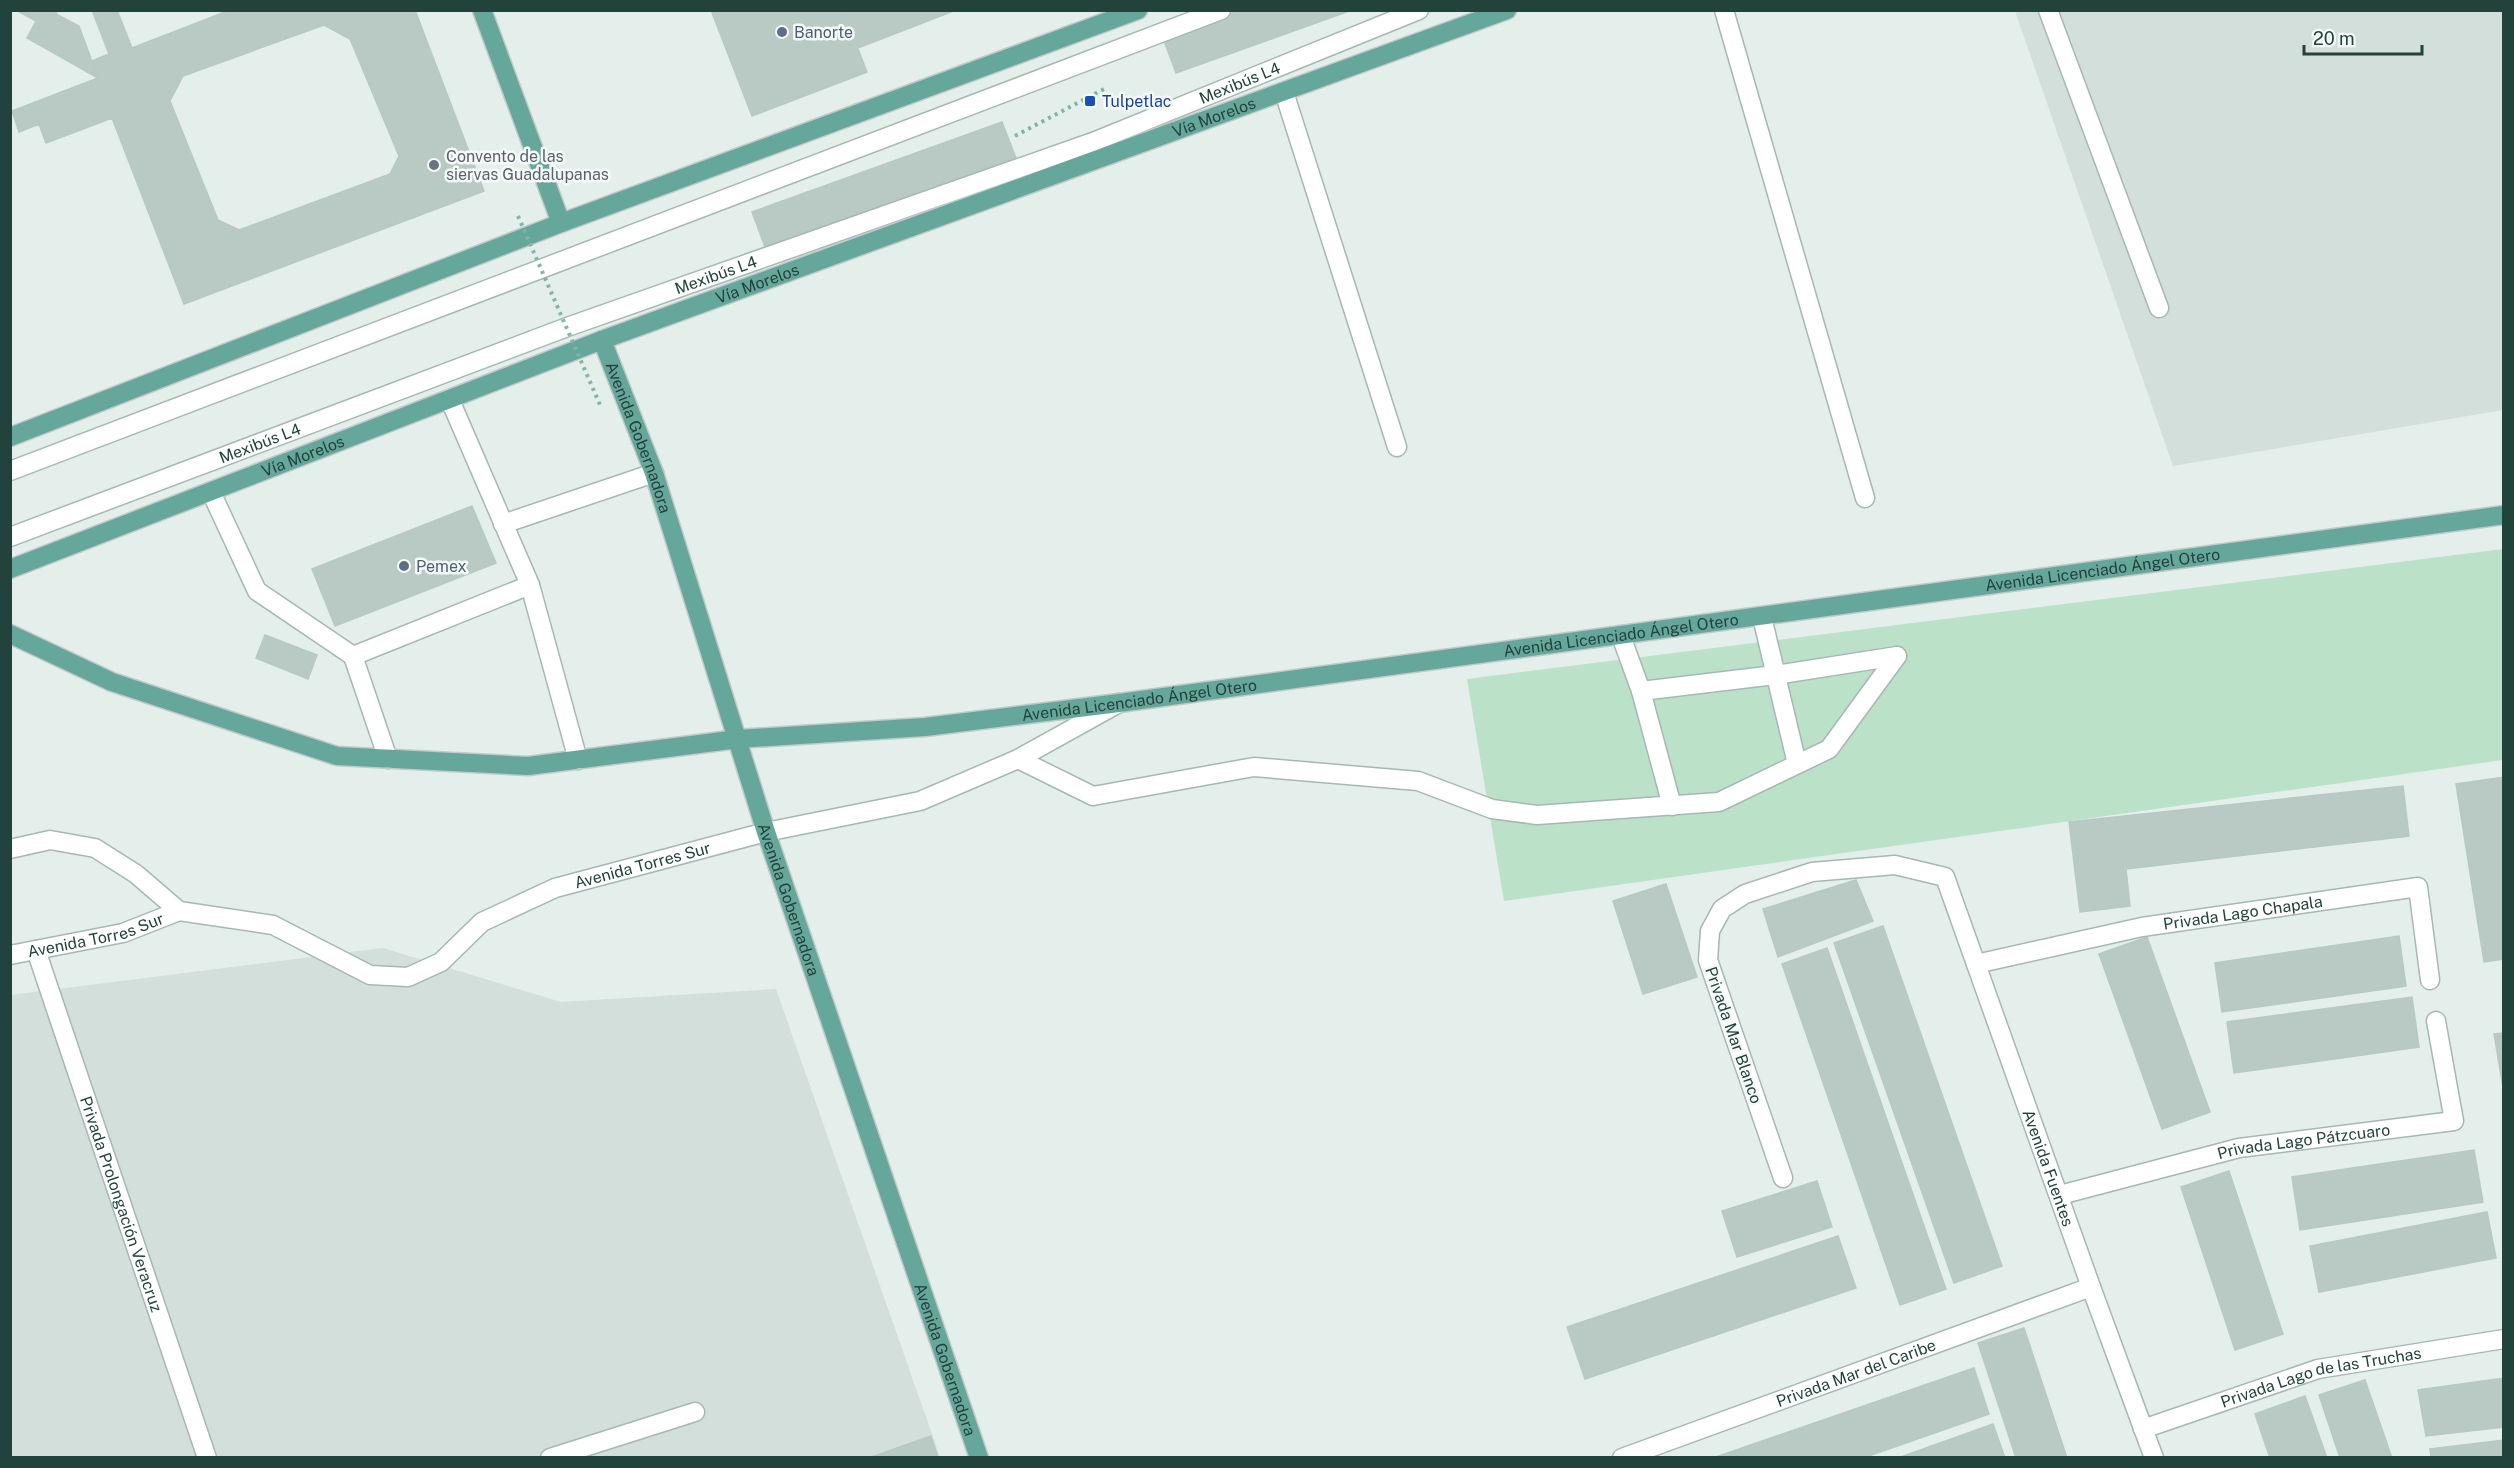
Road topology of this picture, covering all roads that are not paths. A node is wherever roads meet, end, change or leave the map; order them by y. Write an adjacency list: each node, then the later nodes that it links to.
1 (482, 10): 9 (main road)
2 (1138, 10): 9 (main road)
3 (1221, 10): 15 (street)
4 (1419, 10): 21 (street, Mexibús L4)
5 (1507, 10): 8 (main road, Vía Morelos)
6 (1724, 10): 18 (street)
7 (2048, 10): 10 (street)
8 (1284, 92): 11 (main road, Vía Morelos); 14 (street)
9 (561, 223): 13 (main road)
10 (2159, 308)
11 (602, 340): 12 (main road, Vía Morelos); 16 (main road, Avenida Gobernadora)
12 (450, 400): 17 (main road, Vía Morelos); 20 (street)
13 (10, 437)
14 (1398, 447)
15 (10, 471)
16 (654, 473): 20 (street); 31 (main road, Avenida Gobernadora)
17 (211, 492): 22 (main road, Vía Morelos); 27 (street)
18 (1865, 498)
19 (2504, 515): 24 (main road, Avenida Licenciado Ángel Otero)
20 (503, 524): 23 (street)
21 (10, 537)
22 (10, 569)
23 (530, 585): 27 (street); 34 (street)
24 (1762, 617): 26 (main road, Avenida Licenciado Ángel Otero); 28 (street)
25 (10, 634): 32 (main road, Avenida Licenciado Ángel Otero)
26 (1621, 636): 29 (street); 30 (main road, Avenida Licenciado Ángel Otero)
27 (353, 656): 32 (street)
28 (1775, 675): 29 (street); 35 (street); 35 (street)
29 (1641, 691): 36 (street)
30 (1119, 703): 31 (main road, Avenida Licenciado Ángel Otero); 33 (street, Avenida Torres Sur)
31 (738, 739): 34 (main road, Avenida Licenciado Ángel Otero); 37 (main road, Avenida Gobernadora)
32 (388, 759): 34 (main road, Avenida Licenciado Ángel Otero)
33 (1018, 759): 36 (street); 37 (street, Avenida Torres Sur)
34 (578, 760)
35 (1797, 764): 36 (street)
36 (1672, 806)
37 (766, 832): 40 (street, Avenida Torres Sur); 54 (main road, Avenida Gobernadora)
38 (10, 849): 40 (street, Avenida Torres Sur)
39 (1946, 877): 43 (street, Avenida Fuentes); 46 (street, Privada Mar Blanco)
40 (179, 911): 41 (street, Avenida Torres Sur)
41 (36, 950): 42 (street, Avenida Torres Sur); 52 (street, Privada Prolongación Veracruz)
42 (10, 955)
43 (1976, 964): 44 (street, Privada Lago Chapala); 47 (street, Avenida Fuentes)
44 (2430, 980)
45 (2436, 1021): 47 (street, Privada Lago Pátzcuaro)
46 (1783, 1178)
47 (2060, 1195): 48 (street, Avenida Fuentes)
48 (2091, 1287): 51 (street, Avenida Fuentes); 55 (street, Privada Mar del Caribe)
49 (2504, 1340): 51 (street, Privada Lago de las Truchas)
50 (694, 1412): 53 (street)
51 (2143, 1429): 56 (street, Avenida Fuentes)
52 (207, 1458)
53 (550, 1458)
54 (979, 1458)
55 (1622, 1458)
56 (2154, 1458)

